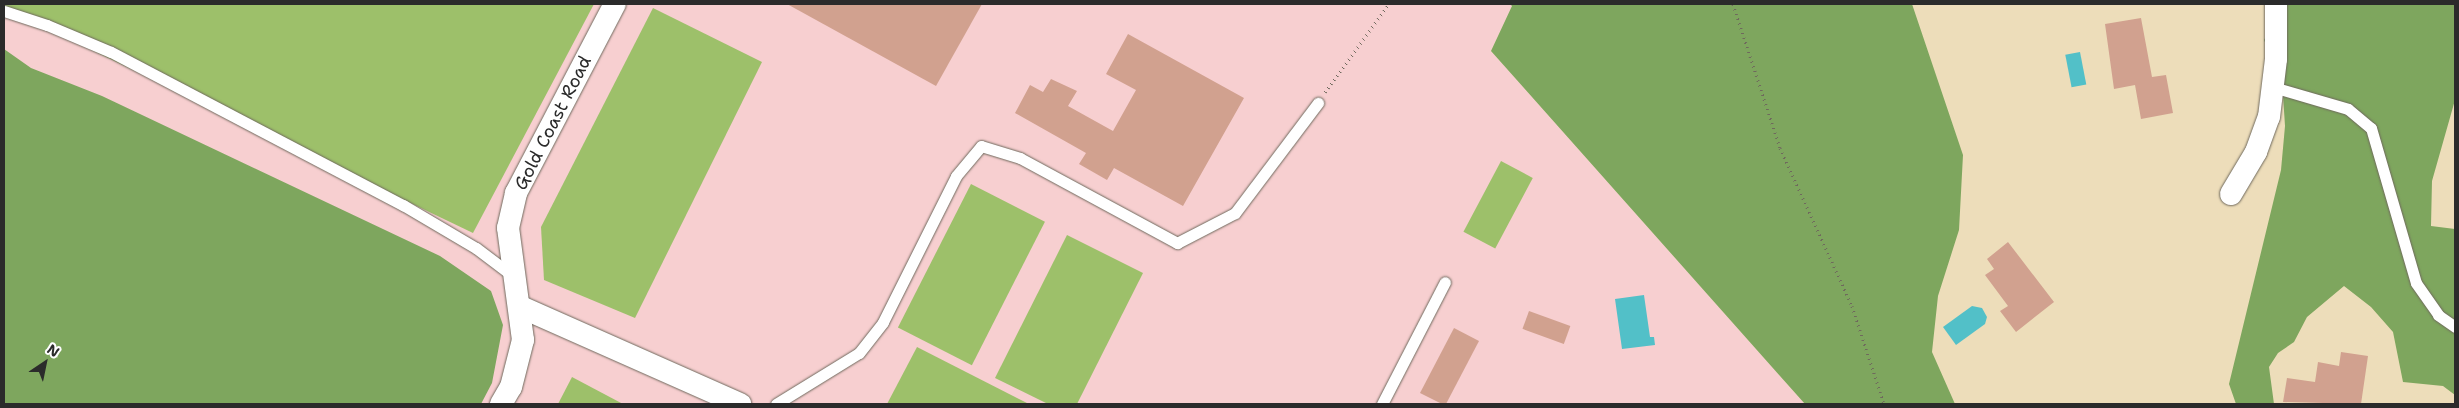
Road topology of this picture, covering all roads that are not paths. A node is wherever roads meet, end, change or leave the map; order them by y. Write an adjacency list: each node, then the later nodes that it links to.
1 (616, 4): 7 (street, Gold Coast Road)
2 (2276, 4): 4 (street)
3 (4, 11): 7 (lane)
4 (2273, 87): 6 (street); 10 (lane)
5 (1318, 103): 13 (lane)
6 (2232, 194)
7 (514, 278): 9 (street, Gold Coast Road)
8 (1445, 282): 14 (lane)
9 (520, 307): 11 (street, Gold Coast Road); 12 (street)
10 (2455, 327)
11 (502, 404)
12 (740, 404)
13 (776, 404)
14 (1382, 404)

